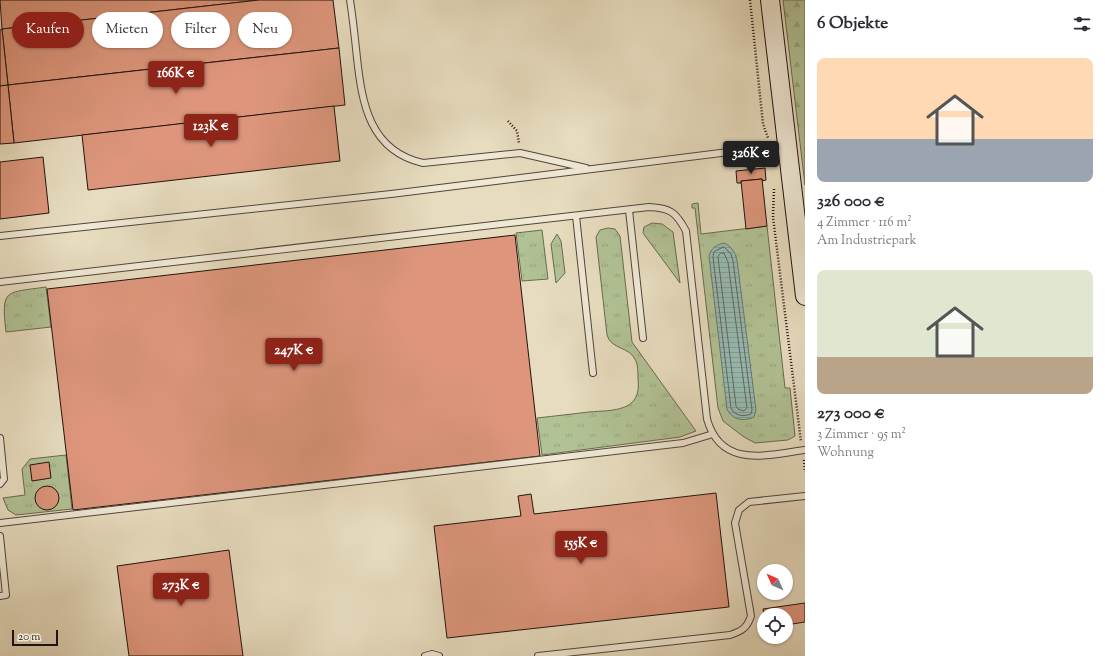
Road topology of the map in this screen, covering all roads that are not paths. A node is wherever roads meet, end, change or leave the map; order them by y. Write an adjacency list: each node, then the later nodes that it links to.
1 (350, 0): 4 (lane)
2 (770, 0): 3 (street)
3 (778, 145): 4 (lane); 9 (street)
4 (592, 169): 7 (lane)
5 (629, 210): 6 (lane); 10 (lane); 12 (lane)
6 (576, 216): 8 (lane); 11 (lane)
7 (0, 236)
8 (0, 282)
9 (805, 296)
10 (643, 338)
11 (593, 372)
12 (713, 434): 14 (lane); 17 (lane)
13 (0, 438): 15 (lane)
14 (804, 450)
15 (0, 484)
16 (805, 496): 22 (lane)
17 (0, 523)
18 (0, 536): 19 (lane)
19 (0, 596)
20 (425, 656): 21 (lane)
21 (439, 656)
22 (538, 656)

